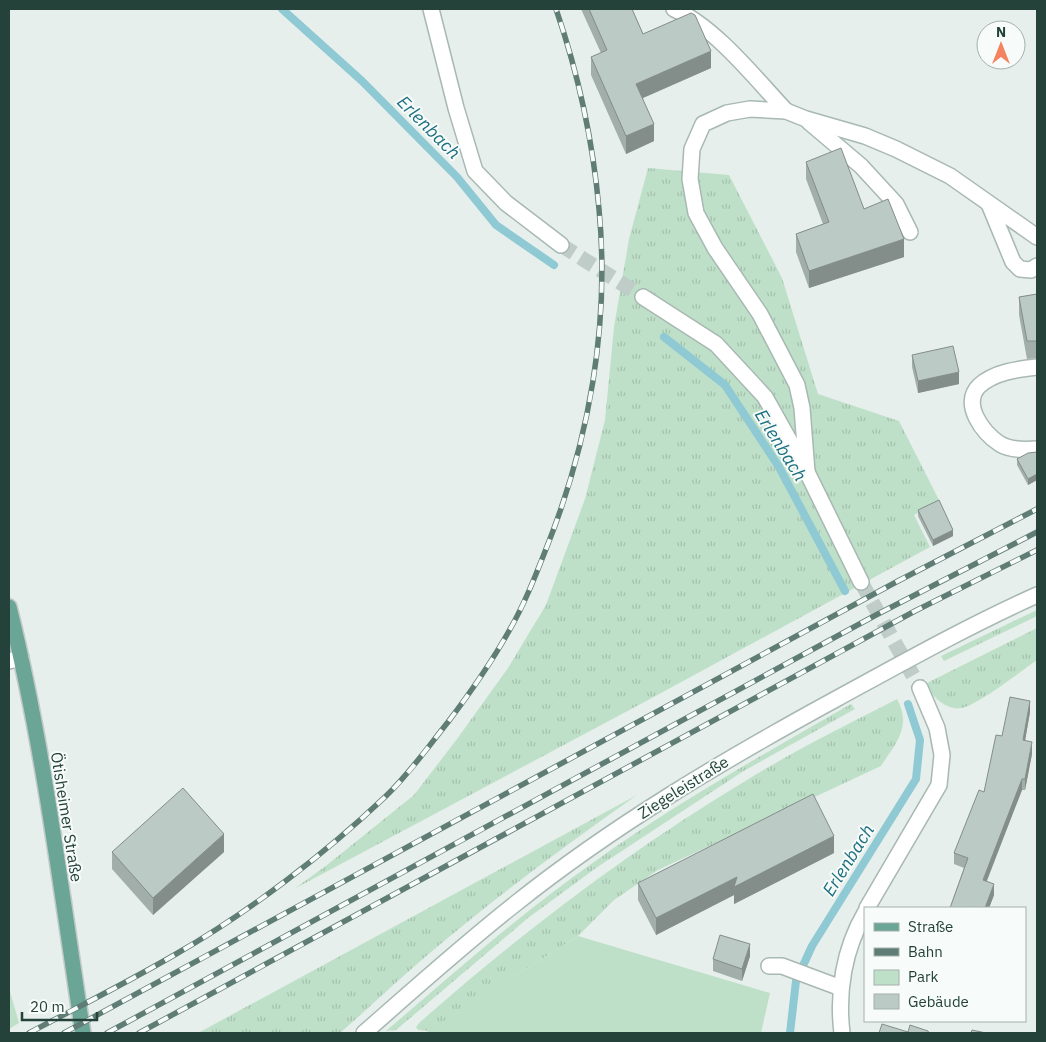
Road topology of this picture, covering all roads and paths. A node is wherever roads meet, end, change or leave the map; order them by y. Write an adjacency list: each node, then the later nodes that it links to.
1 (431, 9): 8 (street)
2 (674, 9): 3 (street)
3 (786, 111): 4 (street); 13 (street)
4 (806, 119): 5 (street); 6 (street)
5 (989, 204): 7 (street); 9 (street)
6 (910, 232)
7 (1037, 237)
8 (561, 245)
9 (1037, 266)
10 (643, 297): 13 (street)
11 (1037, 366): 12 (street)
12 (1037, 448)
13 (807, 472): 14 (street)
14 (861, 582)
15 (1037, 595): 24 (street, Ziegeleistraße)
16 (9, 607): 17 (main road, Ötisheimer Straße)
17 (15, 659): 23 (main road, Ötisheimer Straße)
18 (920, 688): 19 (street)
19 (868, 907)
20 (864, 915): 22 (street)
21 (776, 966): 22 (street)
22 (841, 988): 25 (street)
23 (83, 1033)
24 (364, 1033)
25 (842, 1033)

